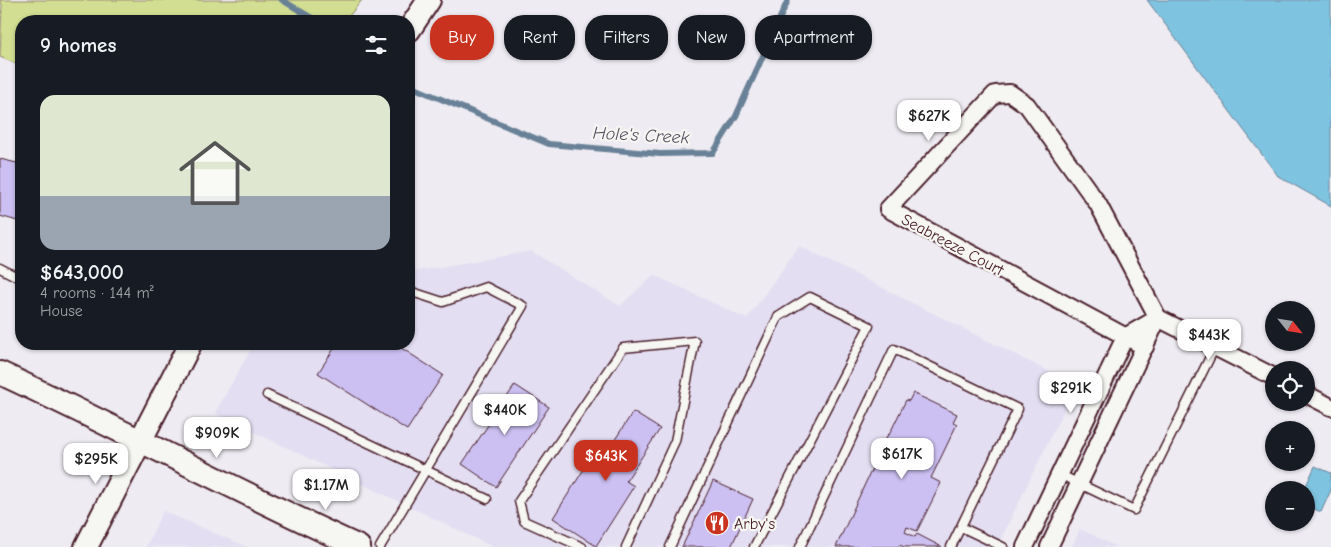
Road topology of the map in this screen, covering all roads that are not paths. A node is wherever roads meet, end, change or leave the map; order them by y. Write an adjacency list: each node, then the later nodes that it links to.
1 (426, 3): 2 (street)
2 (415, 20)
3 (0, 268): 4 (lane)
4 (15, 275)
5 (415, 293): 17 (lane)
6 (1158, 318): 7 (street); 7 (street, Seabreeze Court); 8 (street); 9 (street)
7 (1125, 337): 8 (street, Seabreeze Court); 18 (street)
8 (1145, 346): 19 (street)
9 (1215, 347): 11 (street); 19 (lane)
10 (187, 350): 16 (street)
11 (1265, 372)
12 (0, 373): 16 (street)
13 (267, 395): 17 (lane)
14 (1315, 398): 15 (street)
15 (1331, 406)
16 (139, 439): 22 (street); 23 (street)
17 (425, 471): 20 (lane); 24 (lane)
18 (1059, 474): 19 (lane); 32 (street)
19 (1079, 485): 33 (street)
20 (487, 499)
21 (961, 527): 29 (lane); 30 (lane); 31 (lane)
22 (86, 547)
23 (359, 547)
24 (380, 547)
25 (582, 547): 26 (lane)
26 (626, 547)
27 (670, 547): 28 (lane)
28 (754, 547)
29 (800, 547)
30 (952, 547)
31 (1003, 547)
32 (1025, 547)
33 (1049, 547)

